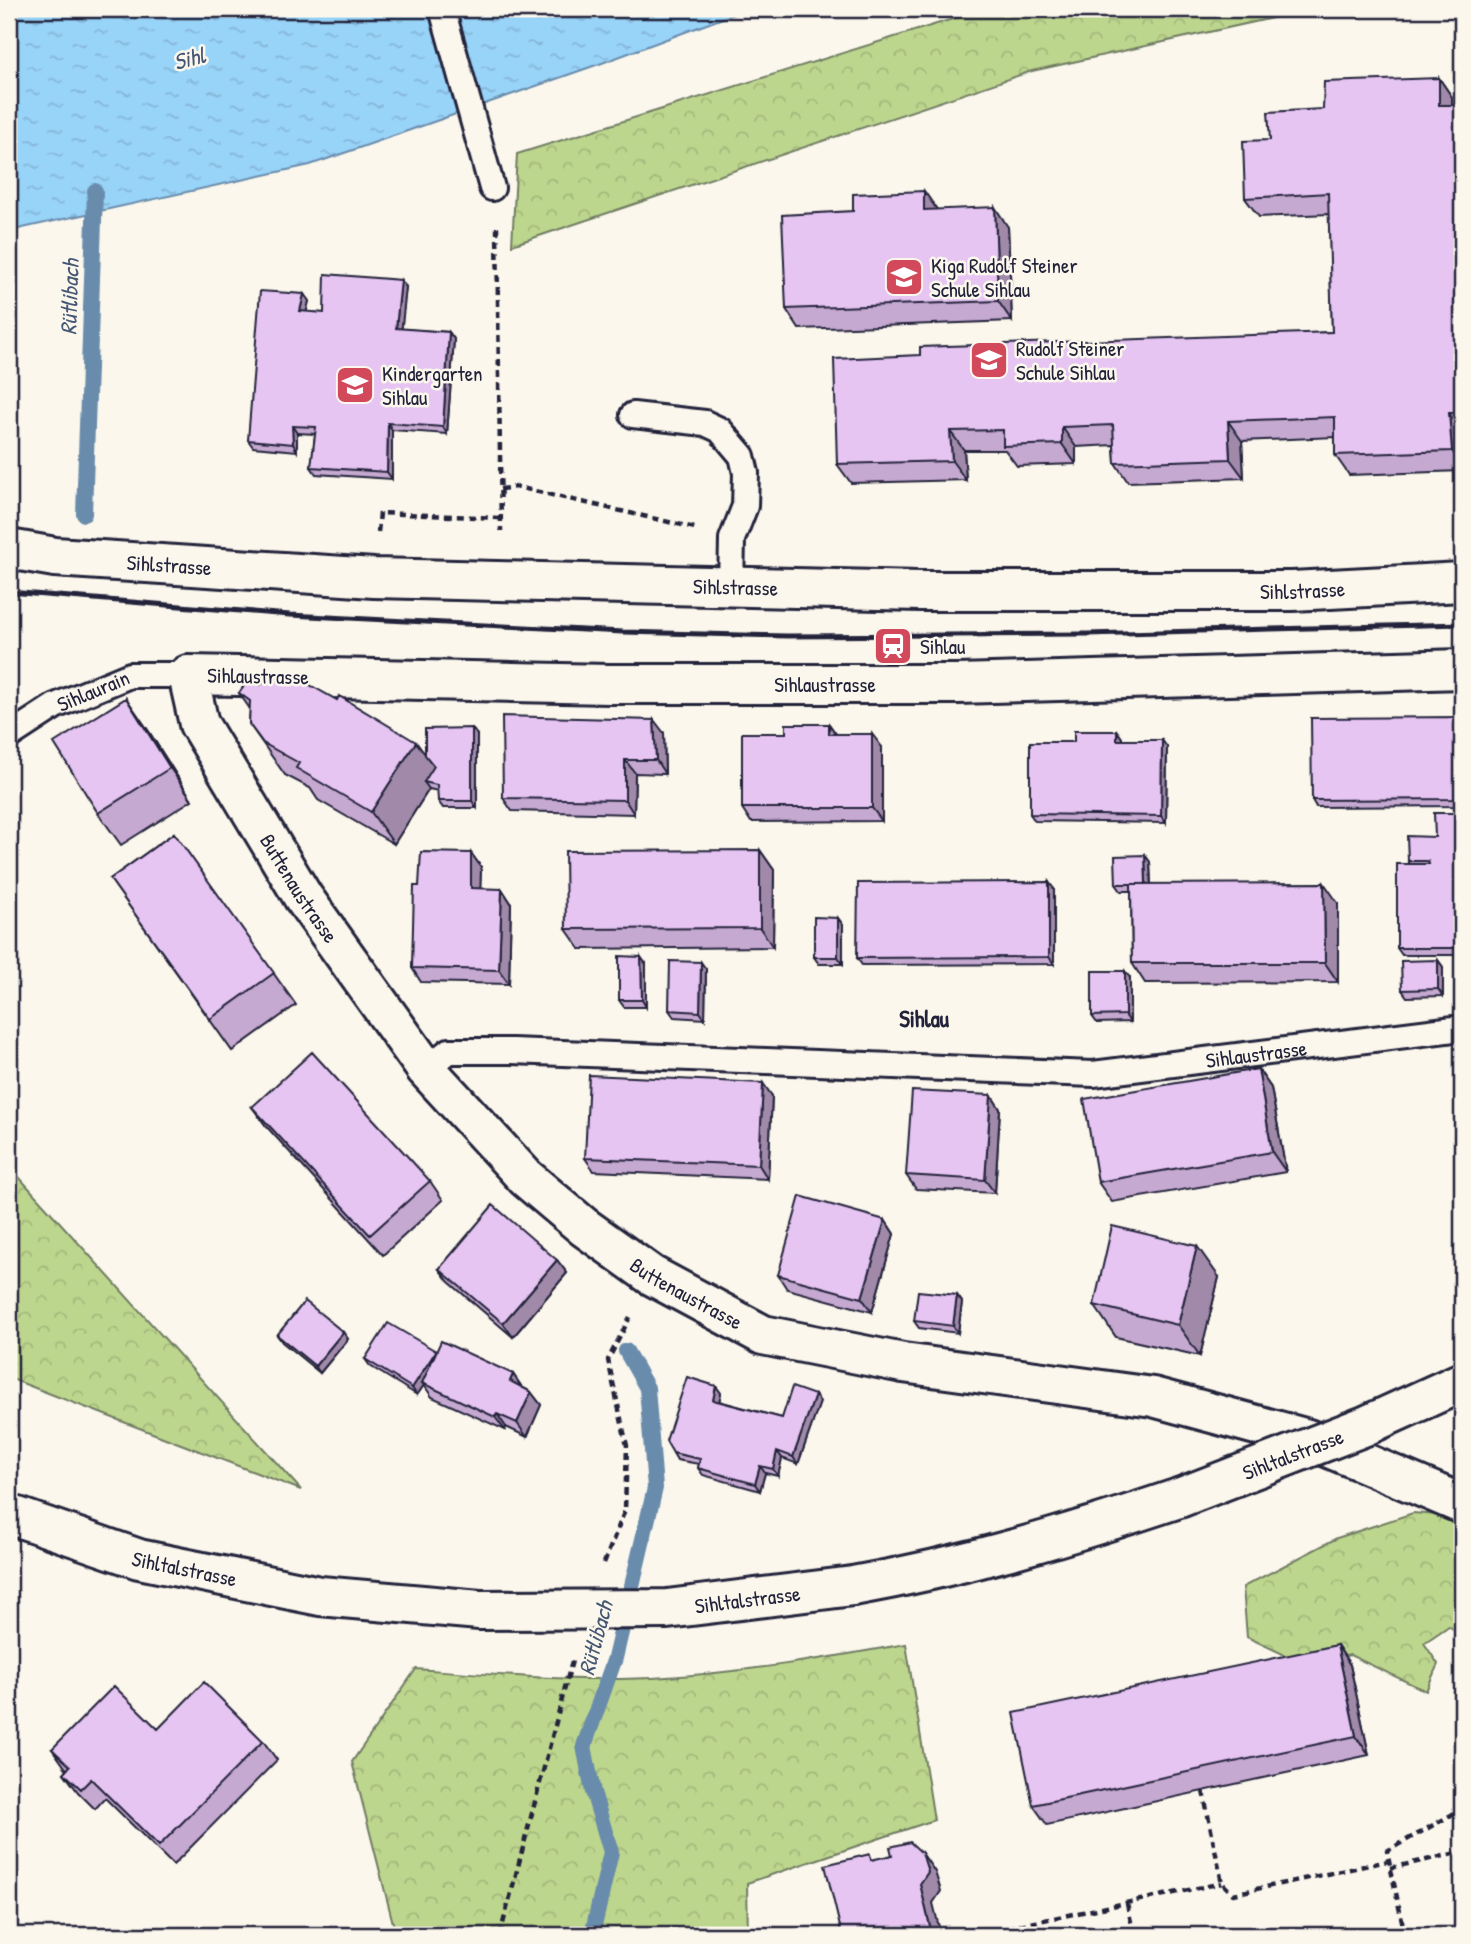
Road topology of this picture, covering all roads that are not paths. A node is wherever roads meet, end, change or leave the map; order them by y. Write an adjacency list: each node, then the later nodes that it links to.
1 (442, 9): 2 (lane)
2 (492, 188)
3 (633, 415): 6 (lane)
4 (9, 549): 6 (street, Sihlstrasse)
5 (1462, 582): 6 (street, Sihlstrasse)
6 (731, 586)
7 (1462, 668): 8 (street, Sihlaustrasse)
8 (188, 675): 9 (lane, Sihlaurain); 11 (street, Buttenaustrasse)
9 (9, 736)
10 (1462, 1028): 11 (lane, Sihlaustrasse)
11 (426, 1069): 13 (street, Buttenaustrasse)
12 (1462, 1382): 14 (street, Sihltalstrasse, bridge)
13 (1462, 1504)
14 (9, 1514)

